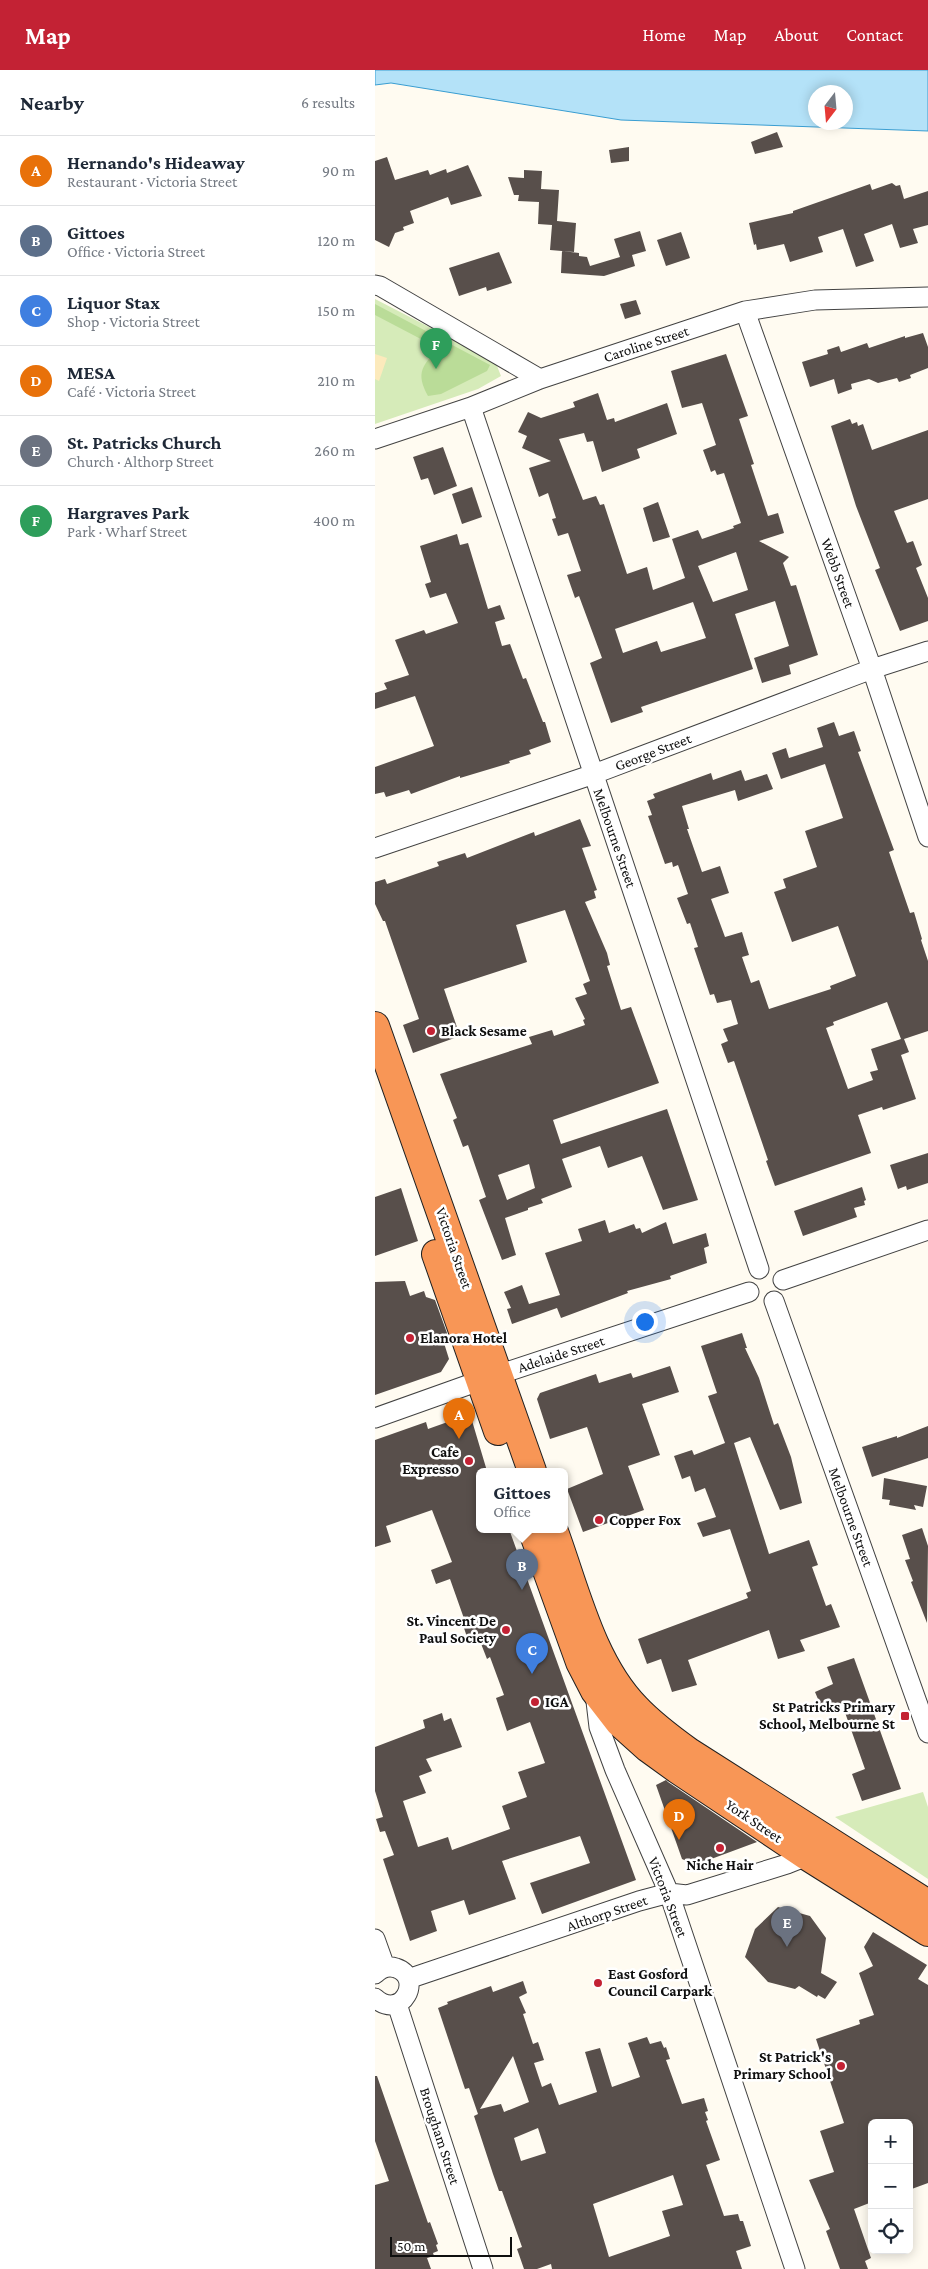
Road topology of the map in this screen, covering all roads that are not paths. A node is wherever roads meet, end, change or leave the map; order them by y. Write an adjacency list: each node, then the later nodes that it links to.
1 (375, 285): 4 (street)
2 (928, 297): 3 (street, Caroline Street)
3 (745, 311): 4 (street, Caroline Street); 8 (street, Webb Street)
4 (540, 379): 5 (street, Caroline Street)
5 (471, 407): 6 (street, Caroline Street); 9 (street, Melbourne Street)
6 (375, 439)
7 (928, 651): 8 (street, George Street)
8 (872, 669): 9 (street, George Street); 10 (street, Webb Street)
9 (594, 774): 11 (street, George Street); 15 (street, Melbourne Street)
10 (928, 837)
11 (375, 848)
12 (375, 1026): 19 (highway, Victoria Street)
13 (375, 1076): 19 (highway, Victoria Street)
14 (928, 1230): 16 (street)
15 (759, 1269): 16 (street); 17 (street)
16 (783, 1280): 18 (street)
17 (749, 1292): 18 (street); 19 (street, Adelaide Street)
18 (774, 1302): 26 (street, Melbourne Street)
19 (489, 1377): 20 (street, Adelaide Street); 21 (highway, Victoria Street); 22 (highway, Victoria Street)
20 (375, 1418)
21 (511, 1468)
22 (531, 1468)
23 (533, 1533): 25 (highway, Victoria Street)
24 (554, 1533): 25 (highway, Victoria Street)
25 (605, 1686): 27 (highway, York Street); 28 (street, Victoria Street); 29 (highway, York Street)
26 (928, 1732)
27 (807, 1856): 28 (street, Althorp Street); 30 (highway, York Street)
28 (669, 1893): 33 (street, Althorp Street); 37 (street, Victoria Street)
29 (928, 1904)
30 (928, 1932)
31 (375, 1939): 32 (street)
32 (380, 1971): 33 (street)
33 (408, 1979): 35 (street)
34 (375, 1998): 35 (street)
35 (397, 2004): 36 (street, Brougham Street)
36 (483, 2269)
37 (795, 2269)

